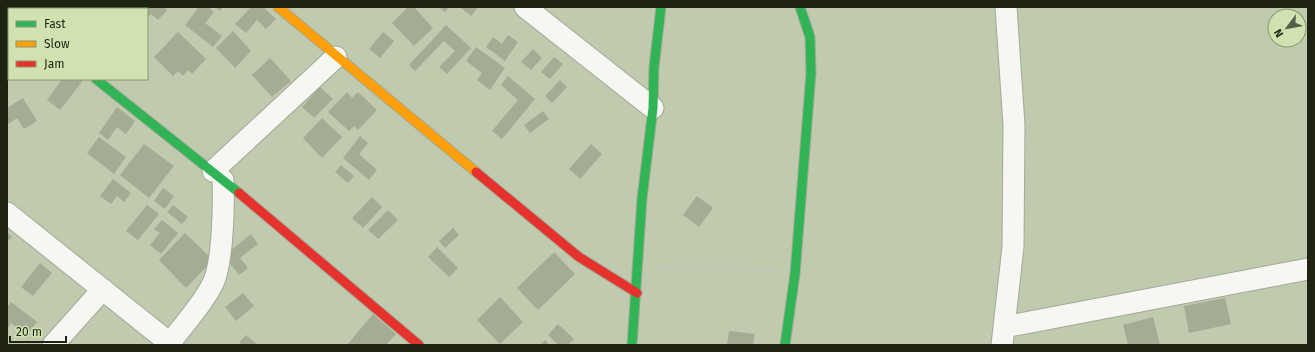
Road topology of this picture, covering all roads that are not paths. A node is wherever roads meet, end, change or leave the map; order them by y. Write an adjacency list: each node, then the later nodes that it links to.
1 (278, 7): 6 (street)
2 (525, 7): 8 (street)
3 (661, 7): 8 (street)
4 (800, 7): 19 (street)
5 (1006, 7): 14 (street)
6 (336, 56): 9 (street); 13 (street)
7 (97, 80): 9 (street)
8 (653, 108): 13 (street)
9 (218, 175): 15 (street); 17 (street)
10 (7, 213): 12 (street)
11 (1308, 269): 14 (street)
12 (103, 290): 15 (street); 16 (street)
13 (637, 293): 18 (street)
14 (1003, 336)
15 (171, 344)
16 (53, 345)
17 (419, 345)
18 (632, 345)
19 (785, 345)

